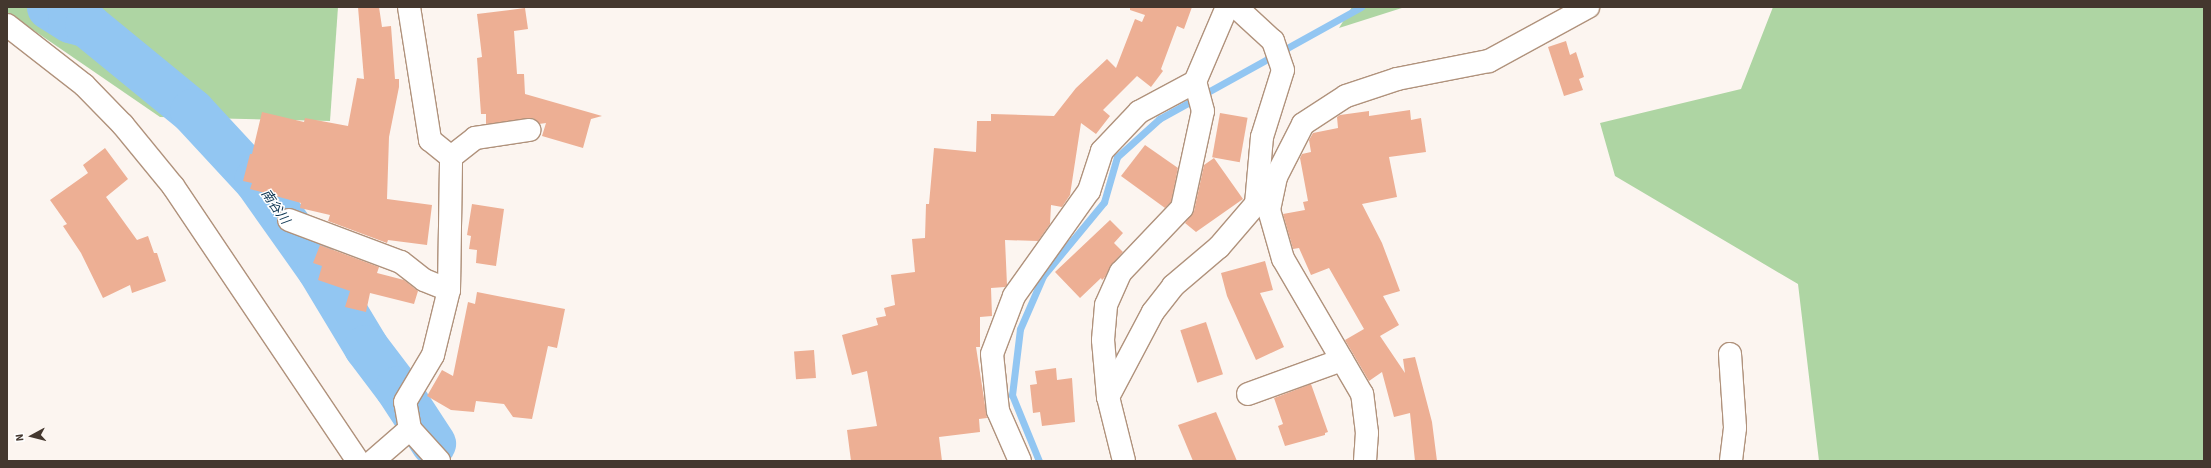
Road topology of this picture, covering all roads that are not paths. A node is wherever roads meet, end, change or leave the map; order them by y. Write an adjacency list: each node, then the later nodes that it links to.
1 (409, 7): 8 (street)
2 (1227, 7): 6 (street)
3 (1236, 7): 9 (street)
4 (1588, 7): 9 (street)
5 (7, 24): 17 (street)
6 (1196, 82): 15 (street); 20 (street)
7 (529, 130): 8 (street)
8 (451, 157): 11 (street)
9 (1264, 195): 13 (street); 15 (street)
10 (289, 220): 11 (street)
11 (448, 290): 16 (street)
12 (1730, 354): 23 (street)
13 (1342, 360): 14 (street); 22 (street)
14 (1248, 394)
15 (1108, 397): 21 (street)
16 (410, 429): 18 (street); 19 (street)
17 (358, 461)
18 (373, 461)
19 (439, 461)
20 (1020, 461)
21 (1124, 461)
22 (1365, 461)
23 (1731, 461)

